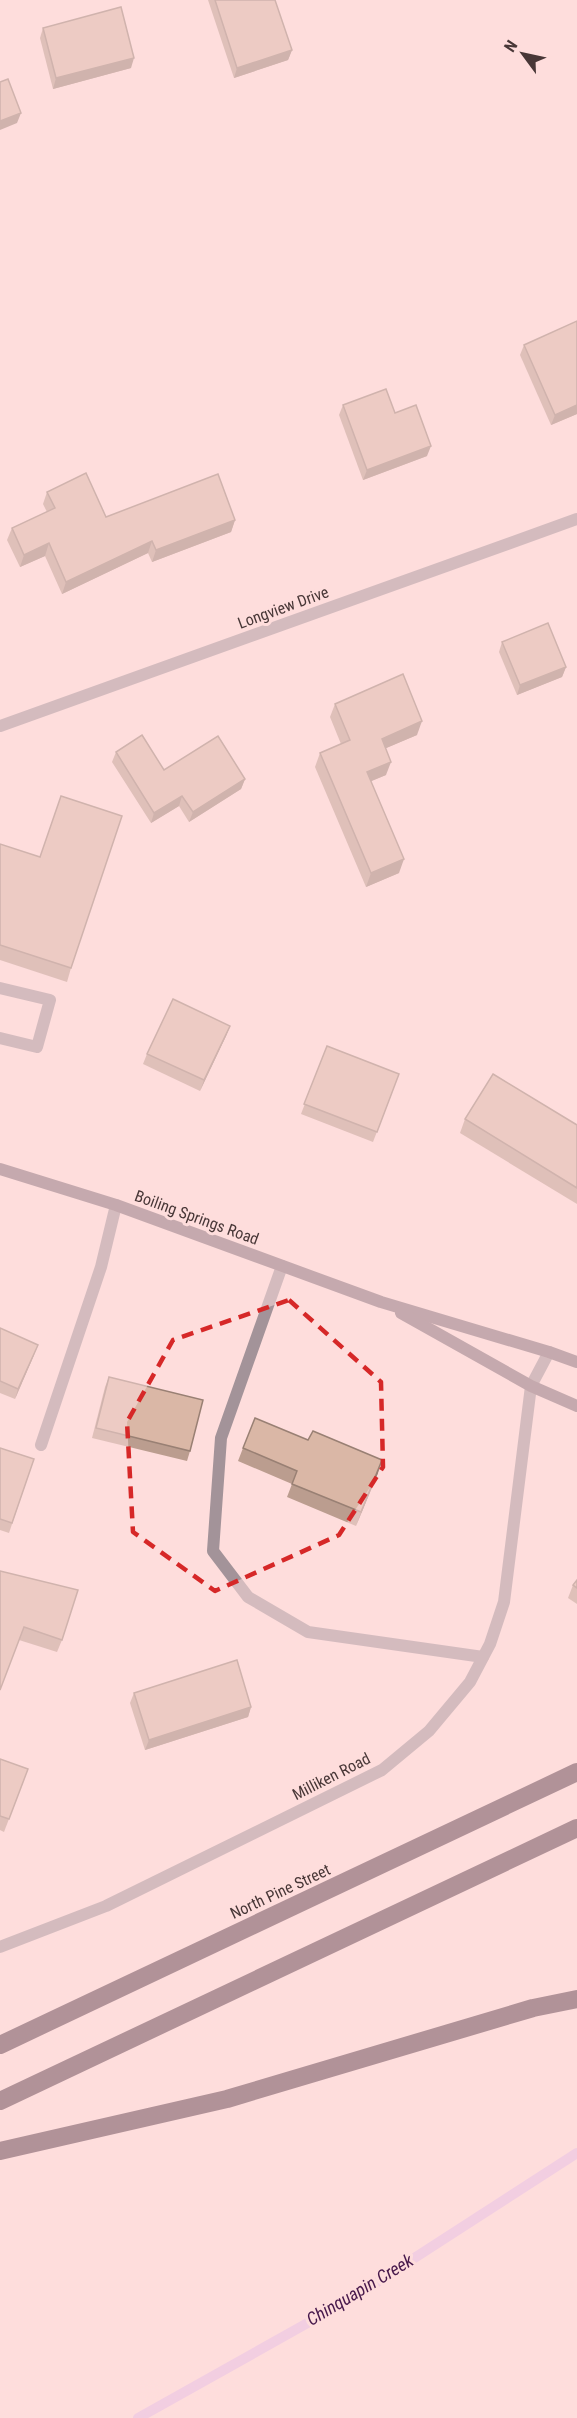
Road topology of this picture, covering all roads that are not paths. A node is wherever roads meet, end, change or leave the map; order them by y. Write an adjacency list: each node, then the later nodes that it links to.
1 (577, 519): 2 (street, Longview Drive)
2 (0, 726)
3 (0, 988): 4 (street)
4 (0, 1038)
5 (0, 1169): 6 (main road, Boiling Springs Road)
6 (116, 1205): 7 (main road, Boiling Springs Road); 13 (street)
7 (282, 1266): 8 (main road, Boiling Springs Road); 14 (street)
8 (381, 1302): 9 (main road, Boiling Springs Road); 11 (main road, Boiling Springs Road)
9 (549, 1352): 10 (main road, Boiling Springs Road); 11 (street, Milliken Road)
10 (577, 1362)
11 (531, 1386): 12 (main road, Boiling Springs Road); 14 (street, Milliken Road)
12 (577, 1406)
13 (42, 1445)
14 (483, 1657): 17 (street, Milliken Road)
15 (577, 1772): 19 (highway, North Pine Street)
16 (577, 1828): 20 (highway)
17 (0, 1947)
18 (577, 2000): 21 (highway)
19 (0, 2045)
20 (0, 2101)
21 (0, 2151)

